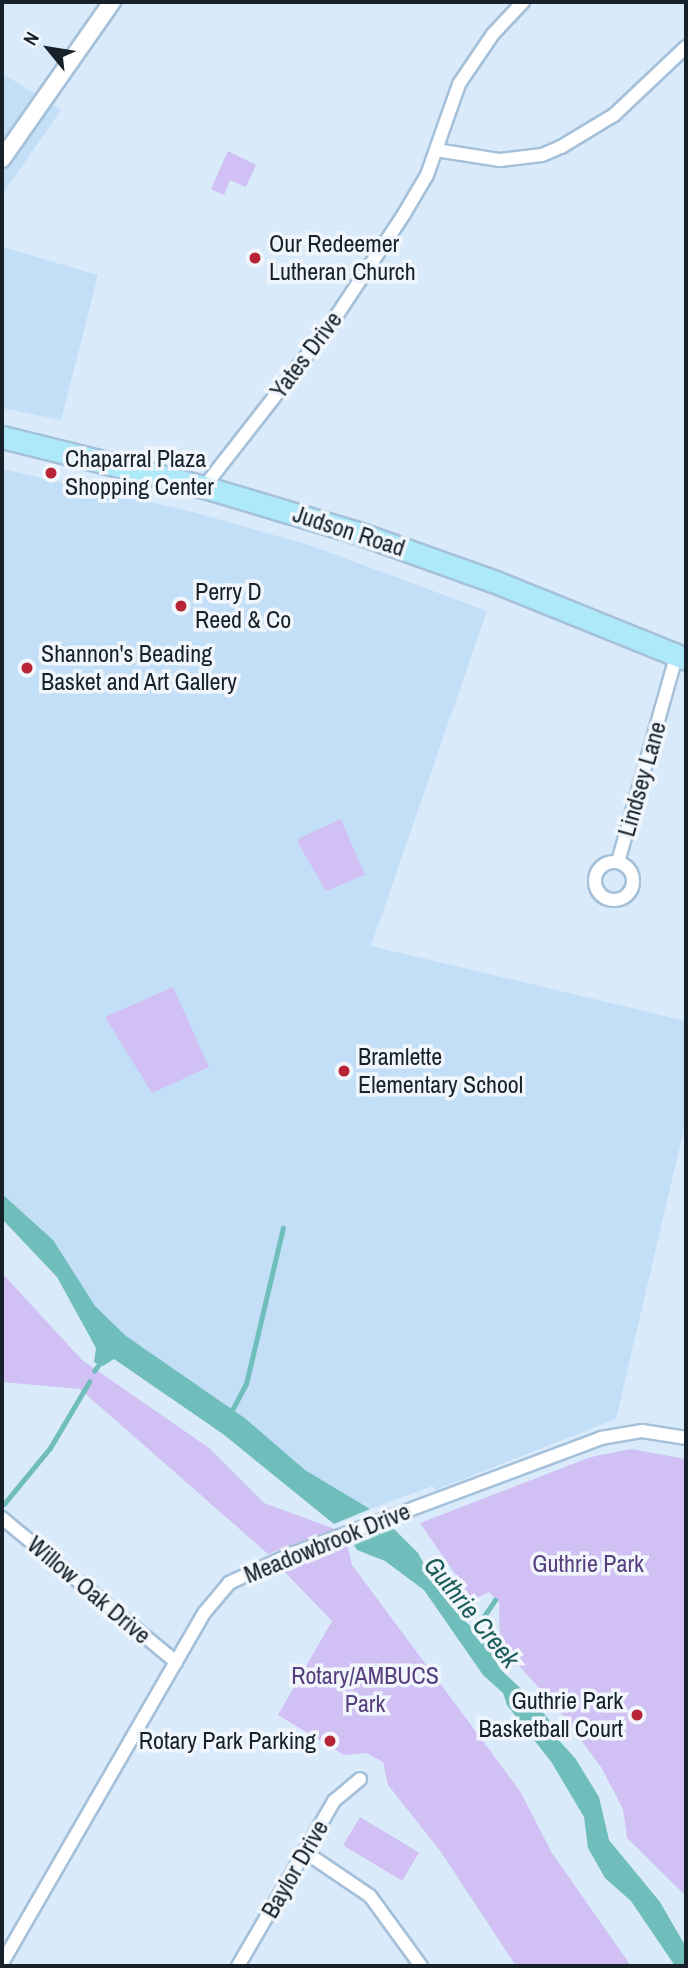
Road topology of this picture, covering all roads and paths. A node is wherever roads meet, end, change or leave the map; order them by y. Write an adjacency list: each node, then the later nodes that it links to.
1 (112, 2): 5 (street)
2 (523, 2): 4 (street, Yates Drive)
3 (686, 47): 4 (street)
4 (436, 150): 7 (street, Yates Drive)
5 (2, 159)
6 (2, 437): 7 (main road, Judson Road)
7 (204, 486): 8 (main road, Judson Road)
8 (682, 656): 9 (street, Lindsey Lane)
9 (618, 862)
10 (686, 1438): 12 (street, Meadowbrook Drive)
11 (2, 1518): 12 (street, Willow Oak Drive)
12 (176, 1662): 15 (street, Meadowbrook Drive)
13 (360, 1779): 14 (street, Baylor Drive)
14 (305, 1852): 16 (street, Baylor Drive); 17 (street)
15 (2, 1963)
16 (238, 1966)
17 (421, 1966)

